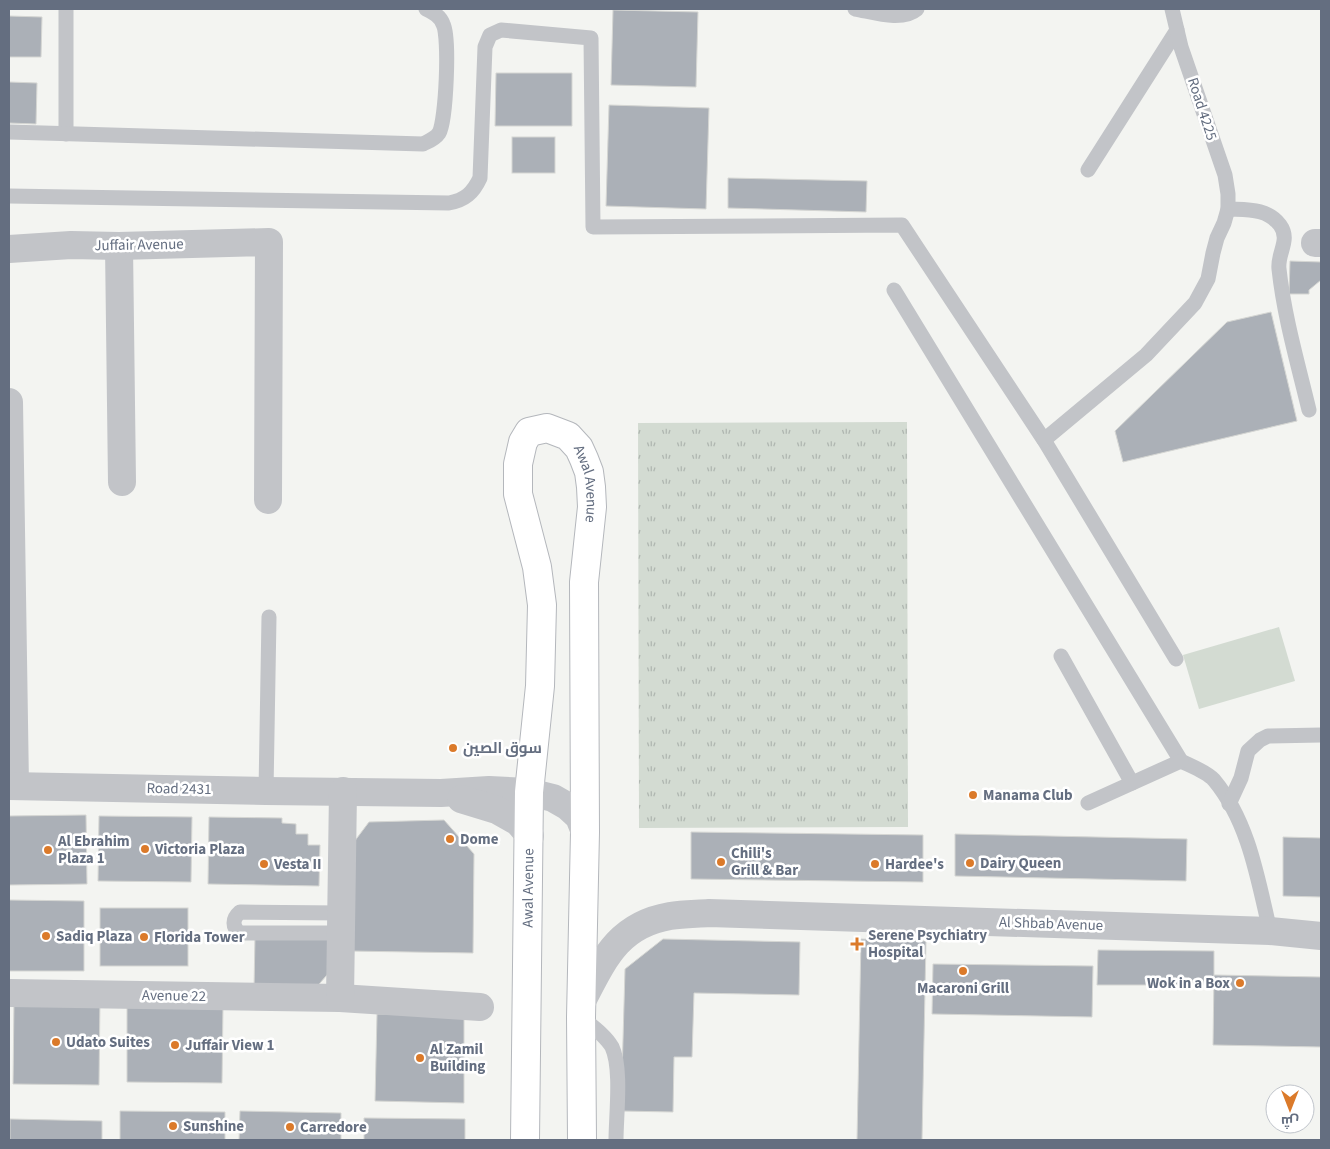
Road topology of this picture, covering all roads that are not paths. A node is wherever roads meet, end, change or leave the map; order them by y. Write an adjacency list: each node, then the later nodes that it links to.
1 (66, 9): 8 (lane)
2 (426, 9): 8 (lane)
3 (855, 9): 4 (lane)
4 (917, 9)
5 (1172, 9): 6 (lane, Road 4225)
6 (1177, 30): 9 (lane); 11 (lane, Road 4225)
7 (9, 132): 8 (lane)
8 (66, 134)
9 (1088, 170)
10 (9, 196): 19 (lane)
11 (1228, 209): 12 (lane); 19 (lane)
12 (1285, 238): 13 (lane); 18 (lane)
13 (1318, 243)
14 (119, 246): 15 (street, Juffair Avenue); 20 (street); 21 (street, Juffair Avenue)
15 (9, 249)
16 (894, 290): 26 (lane)
17 (9, 402): 28 (street, Road 2431)
18 (1309, 410)
19 (1044, 440): 24 (lane)
20 (122, 482)
21 (268, 500)
22 (269, 617): 29 (lane)
23 (1061, 656): 27 (lane)
24 (1176, 660)
25 (1321, 735): 34 (lane)
26 (1181, 760): 27 (lane); 34 (lane)
27 (1132, 783): 33 (lane)
28 (12, 786): 29 (street, Road 2431)
29 (266, 791): 30 (street, Road 2431)
30 (343, 791): 31 (street, Road 2431); 37 (street)
31 (441, 792): 32 (street, Road 2431); 36 (street, Road 2431)
32 (529, 792): 35 (street, Road 2431); 35 (main road, Awal Avenue); 36 (main road, Awal Avenue)
33 (1088, 803)
34 (1230, 804): 38 (lane)
35 (585, 832): 43 (main road, Awal Avenue)
36 (530, 836): 44 (main road, Awal Avenue)
37 (342, 923): 37 (lane); 41 (street)
38 (1270, 931): 39 (street, Al Shbab Avenue); 43 (street, Al Shbab Avenue)
39 (1321, 936)
40 (9, 993): 41 (street, Avenue 22)
41 (340, 998): 42 (street, Avenue 22)
42 (480, 1007)
43 (582, 1009): 45 (main road, Awal Avenue); 46 (lane)
44 (525, 1140)
45 (582, 1140)
46 (616, 1140)

